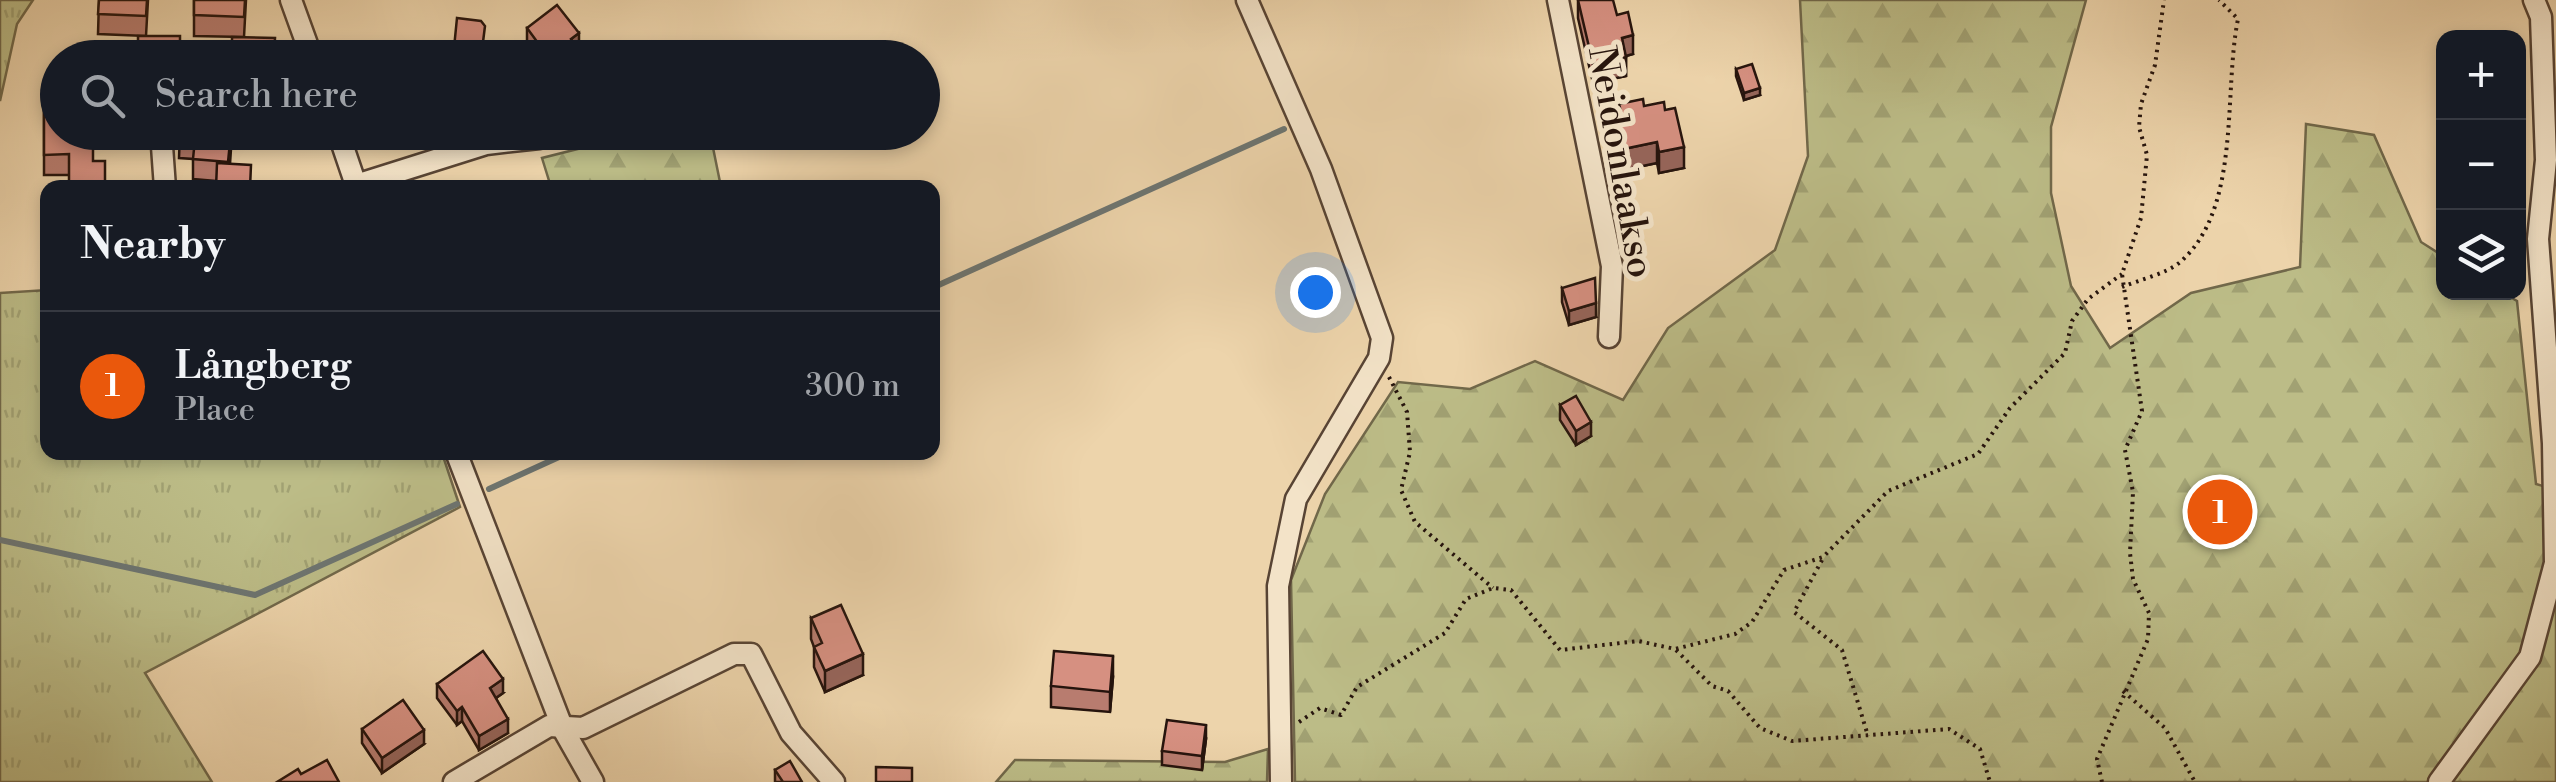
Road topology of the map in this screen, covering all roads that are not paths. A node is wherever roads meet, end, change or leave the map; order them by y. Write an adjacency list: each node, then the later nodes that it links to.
1 (292, 0): 5 (street)
2 (1247, 0): 18 (street)
3 (1558, 0): 12 (street, Neidonlaakso)
4 (2534, 0): 19 (street)
5 (306, 40)
6 (163, 150): 9 (street)
7 (344, 150): 10 (street)
8 (466, 150): 11 (street)
9 (164, 180)
10 (355, 180)
11 (375, 180)
12 (1609, 337)
13 (459, 460): 14 (street)
14 (562, 729): 15 (street); 16 (street); 17 (street)
15 (454, 782)
16 (593, 782)
17 (834, 782)
18 (1281, 782)
19 (2439, 782)

